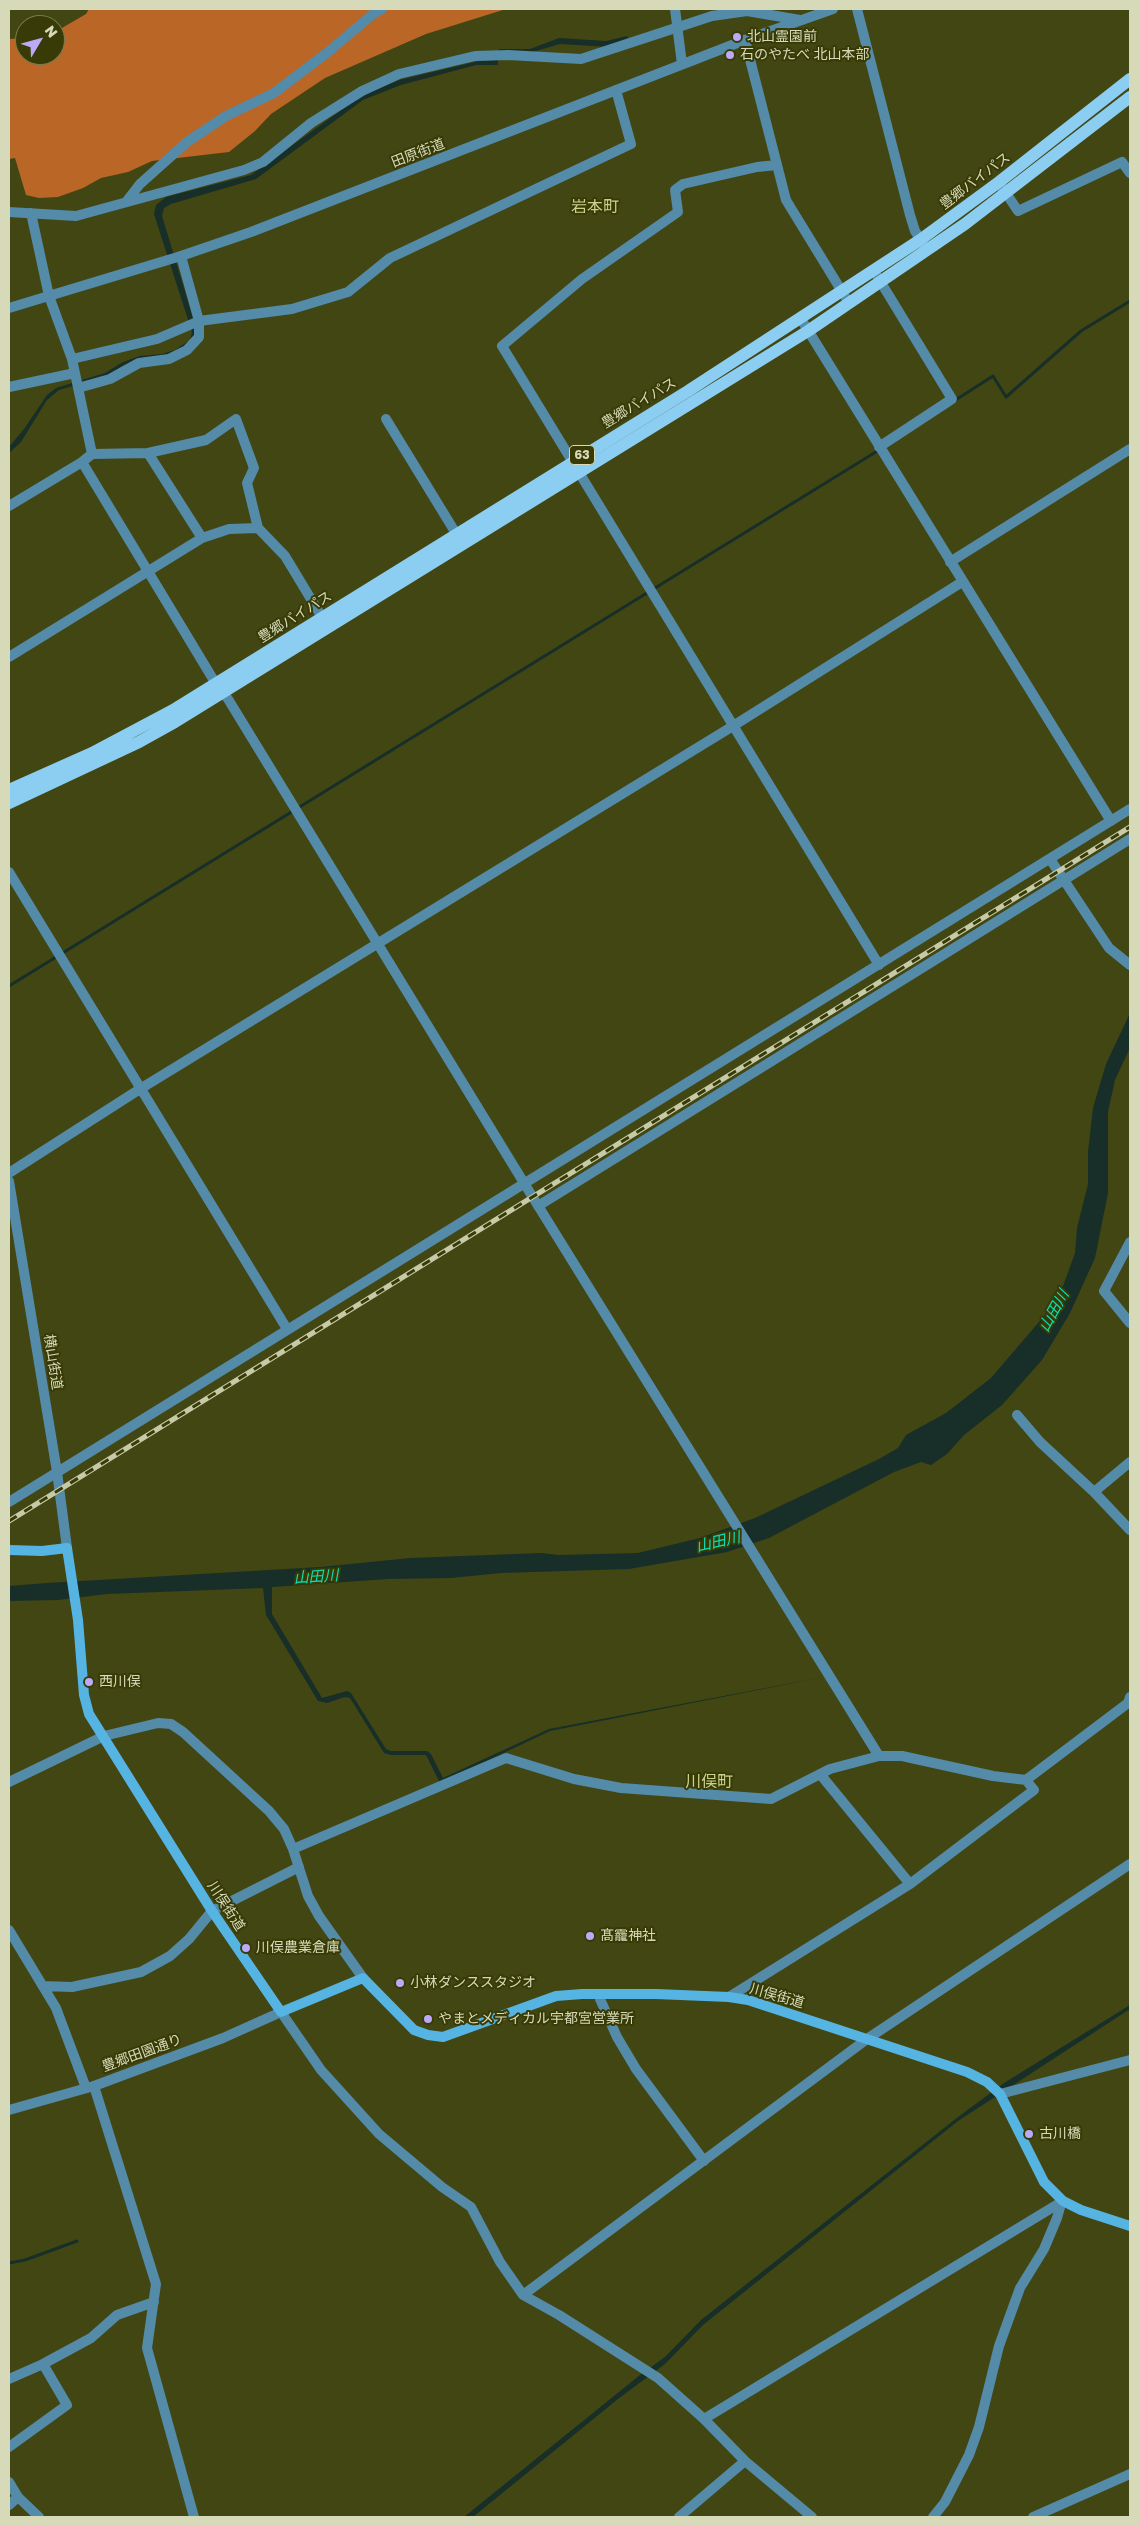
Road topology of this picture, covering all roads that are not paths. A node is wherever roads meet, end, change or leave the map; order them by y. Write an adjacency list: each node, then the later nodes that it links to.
1 (382, 9): 16 (street)
2 (675, 9): 7 (street)
3 (833, 9): 6 (street, 田原街道)
4 (857, 9): 19 (street)
5 (711, 12): 6 (street); 7 (street)
6 (800, 20): 8 (street, 田原街道)
7 (676, 29): 9 (street); 16 (street)
8 (745, 40): 9 (street, 田原街道); 13 (street)
9 (682, 64): 11 (street, 田原街道)
10 (1130, 79): 15 (main road, 豊郷バイパス / 63)
11 (616, 90): 20 (street, 田原街道); 25 (street)
12 (1130, 97): 15 (main road, 豊郷バイパス / 63)
13 (777, 165): 23 (street); 37 (street)
14 (1130, 172): 15 (street)
15 (1002, 187): 19 (main road, 豊郷バイパス / 63)
16 (126, 202): 18 (street)
17 (9, 212): 18 (street)
18 (31, 213): 22 (street)
19 (924, 245): 21 (main road, 豊郷バイパス / 63)
20 (181, 256): 22 (street, 田原街道); 25 (street)
21 (877, 276): 23 (main road, 豊郷バイパス / 63); 32 (street)
22 (49, 296): 24 (street, 田原街道); 27 (street)
23 (846, 297): 26 (main road, 豊郷バイパス / 63)
24 (9, 308)
25 (199, 321): 27 (street); 30 (street)
26 (805, 325): 32 (street); 37 (main road, 豊郷バイパス / 63); 38 (main road, 豊郷バイパス / 63)
27 (72, 359): 28 (street)
28 (75, 373): 29 (street); 30 (street)
29 (9, 386)
30 (78, 388): 35 (street)
31 (386, 419): 42 (street)
32 (879, 447): 43 (street)
33 (1130, 449): 43 (street)
34 (148, 453): 35 (street); 40 (street); 41 (street)
35 (92, 454): 36 (street)
36 (82, 462): 39 (street); 44 (street)
37 (571, 462): 38 (street); 42 (main road, 豊郷バイパス / 63)
38 (578, 473): 42 (main road, 豊郷バイパス / 63); 49 (street)
39 (9, 506)
40 (258, 528): 41 (street); 46 (street)
41 (202, 538): 44 (street)
42 (459, 540): 46 (main road, 豊郷バイパス / 63)
43 (950, 562): 45 (street)
44 (149, 570): 47 (street); 48 (street)
45 (962, 582): 49 (street); 53 (street)
46 (325, 622): 48 (main road, 豊郷バイパス / 63)
47 (9, 657)
48 (220, 688): 50 (main road, 豊郷バイパス / 63); 51 (main road, 豊郷バイパス / 63); 58 (street)
49 (732, 726): 58 (street); 59 (street)
50 (9, 790)
51 (9, 803)
52 (1130, 809): 53 (street)
53 (1111, 821): 55 (street)
54 (1130, 838): 57 (street)
55 (1050, 858): 57 (street); 59 (street)
56 (9, 872): 61 (street)
57 (1063, 880): 60 (street); 65 (street)
58 (377, 945): 61 (street); 64 (street)
59 (879, 965): 64 (street)
60 (1130, 965)
61 (140, 1089): 62 (street); 68 (street)
62 (9, 1173)
63 (9, 1181): 71 (street, 横山街道)
64 (524, 1182): 65 (street); 68 (street)
65 (538, 1206): 79 (street)
66 (1130, 1242): 67 (street)
67 (1130, 1323)
68 (287, 1329): 71 (street)
69 (1017, 1415): 72 (street)
70 (1130, 1462): 72 (street)
71 (57, 1472): 73 (street); 75 (street, 横山街道)
72 (1094, 1492): 74 (street)
73 (9, 1502)
74 (1130, 1530)
75 (67, 1548): 76 (main road); 78 (main road, 川俣街道)
76 (9, 1550)
77 (1130, 1697): 81 (street)
78 (104, 1736): 82 (street); 83 (street, 川俣街道); 87 (main road, 川俣街道)
79 (879, 1756): 80 (street); 81 (street)
80 (820, 1774): 83 (street); 86 (street)
81 (1026, 1780): 86 (street)
82 (9, 1782)
83 (293, 1849): 85 (street, 川俣街道)
84 (1130, 1864): 94 (street)
85 (299, 1867): 87 (street); 89 (street, 川俣街道)
86 (910, 1884): 92 (street)
87 (212, 1911): 90 (street); 93 (main road, 川俣街道)
88 (9, 1930): 90 (street)
89 (363, 1978): 91 (main road, 川俣街道); 93 (main road)
90 (43, 1986): 96 (street)
91 (600, 1994): 92 (main road, 川俣街道); 99 (street)
92 (729, 1997): 94 (main road, 川俣街道)
93 (281, 2012): 96 (street, 豊郷田園通り); 102 (street)
94 (867, 2039): 97 (main road, 川俣街道); 99 (street)
95 (1130, 2060): 97 (street)
96 (90, 2087): 98 (street, 豊郷田園通り); 103 (street)
97 (1000, 2094): 100 (main road, 川俣街道)
98 (9, 2110)
99 (704, 2161): 102 (street)
100 (1062, 2203): 101 (main road, 川俣街道); 106 (street); 117 (street)
101 (1130, 2226)
102 (523, 2295): 106 (street)
103 (154, 2302): 104 (street); 114 (street)
104 (43, 2364): 105 (street); 107 (street)
105 (9, 2379)
106 (704, 2419): 108 (street)
107 (9, 2447)
108 (745, 2461): 115 (street); 116 (street)
109 (1130, 2474): 118 (street)
110 (9, 2482): 111 (street)
111 (18, 2497): 112 (street); 113 (street)
112 (9, 2505)
113 (39, 2517)
114 (194, 2517)
115 (679, 2517)
116 (812, 2517)
117 (933, 2517)
118 (1033, 2517)

